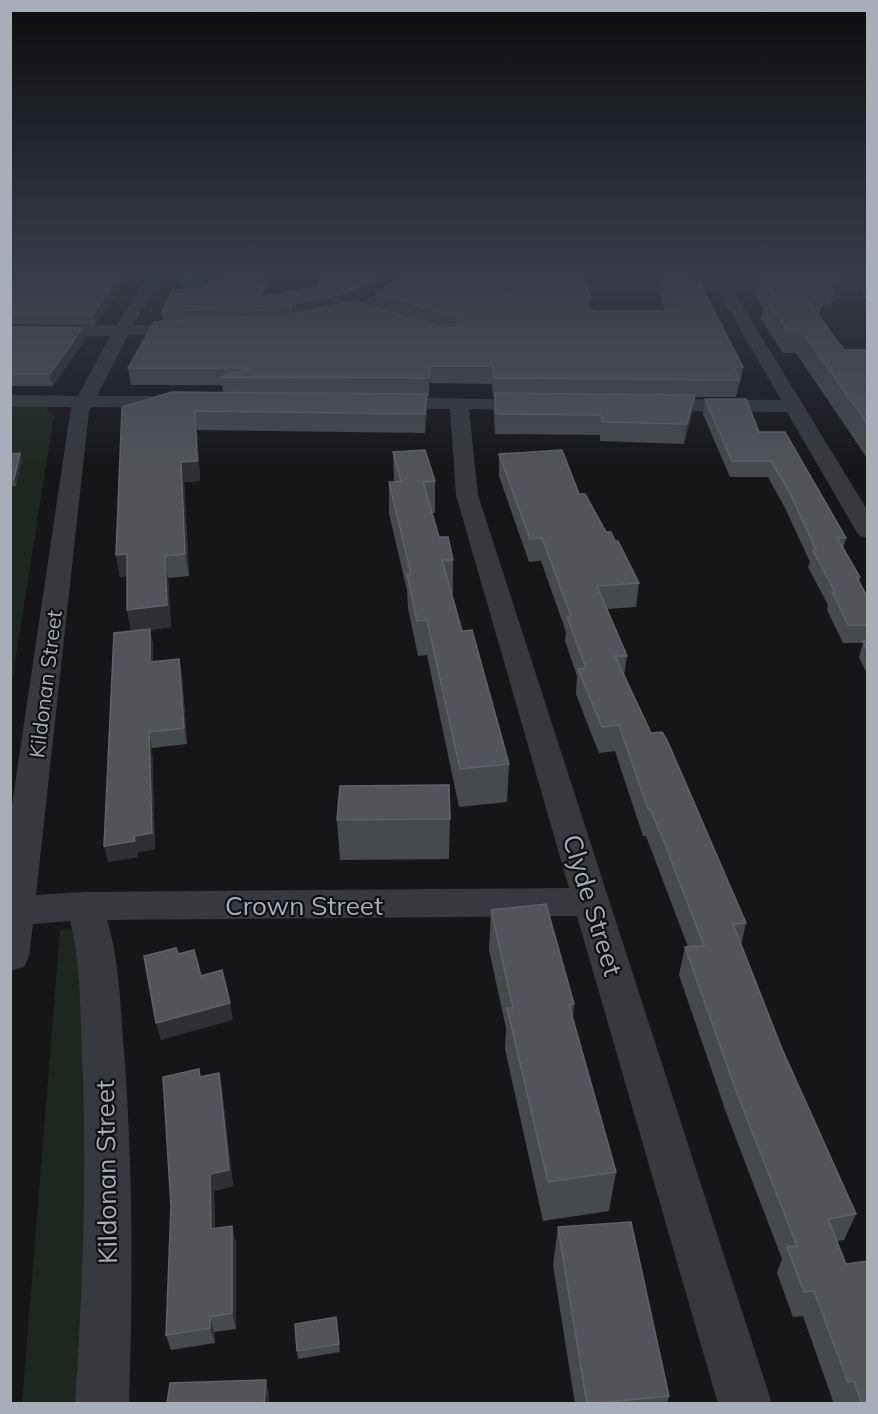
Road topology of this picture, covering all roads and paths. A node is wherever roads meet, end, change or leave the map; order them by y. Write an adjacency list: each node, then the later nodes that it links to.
1 (118, 337): 10 (street)
2 (753, 337): 9 (street)
3 (10, 401): 10 (street)
4 (201, 402): 10 (street)
5 (365, 403): 6 (street)
6 (459, 404): 7 (street); 12 (street, Clyde Street)
7 (553, 404)
8 (636, 405): 9 (street)
9 (793, 405): 11 (street)
10 (81, 406): 14 (street, Kildonan Street)
11 (867, 531)
12 (592, 902): 13 (street, Crown Street); 17 (street, Clyde Street)
13 (84, 906): 14 (street, Crown Street); 16 (street, Kildonan Street)
14 (16, 910): 15 (street, Kildonan Street)
15 (10, 956)
16 (102, 1404)
17 (745, 1404)

